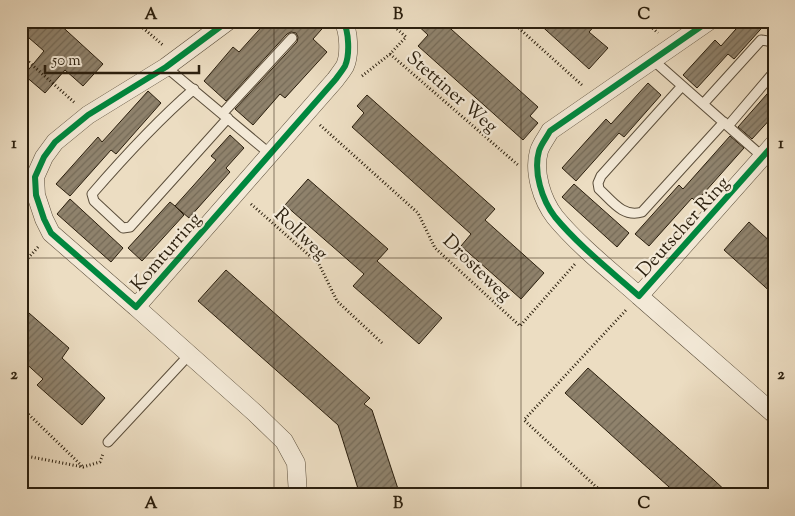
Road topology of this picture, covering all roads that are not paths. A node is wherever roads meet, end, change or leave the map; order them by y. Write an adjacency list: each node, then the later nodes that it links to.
1 (228, 21): 7 (street, Komturring)
2 (343, 21): 15 (street, Komturring)
3 (709, 21): 6 (street, Deutscher Ring)
4 (292, 38): 12 (lane)
5 (774, 45): 11 (lane)
6 (653, 60): 9 (lane); 16 (street, Deutscher Ring)
7 (172, 62): 10 (lane); 17 (street, Komturring)
8 (774, 72): 13 (lane)
9 (682, 86): 11 (lane); 13 (lane)
10 (194, 89): 12 (lane); 12 (lane)
11 (703, 104): 13 (lane)
12 (225, 116): 15 (lane)
13 (726, 124): 14 (lane)
14 (768, 150): 16 (street, Deutscher Ring)
15 (270, 154): 17 (street, Komturring)
16 (639, 296): 19 (street, Deutscher Ring)
17 (136, 307): 18 (street, Komturring)
18 (189, 355): 20 (lane); 21 (street, Komturring)
19 (774, 414)
20 (108, 442)
21 (298, 495)

